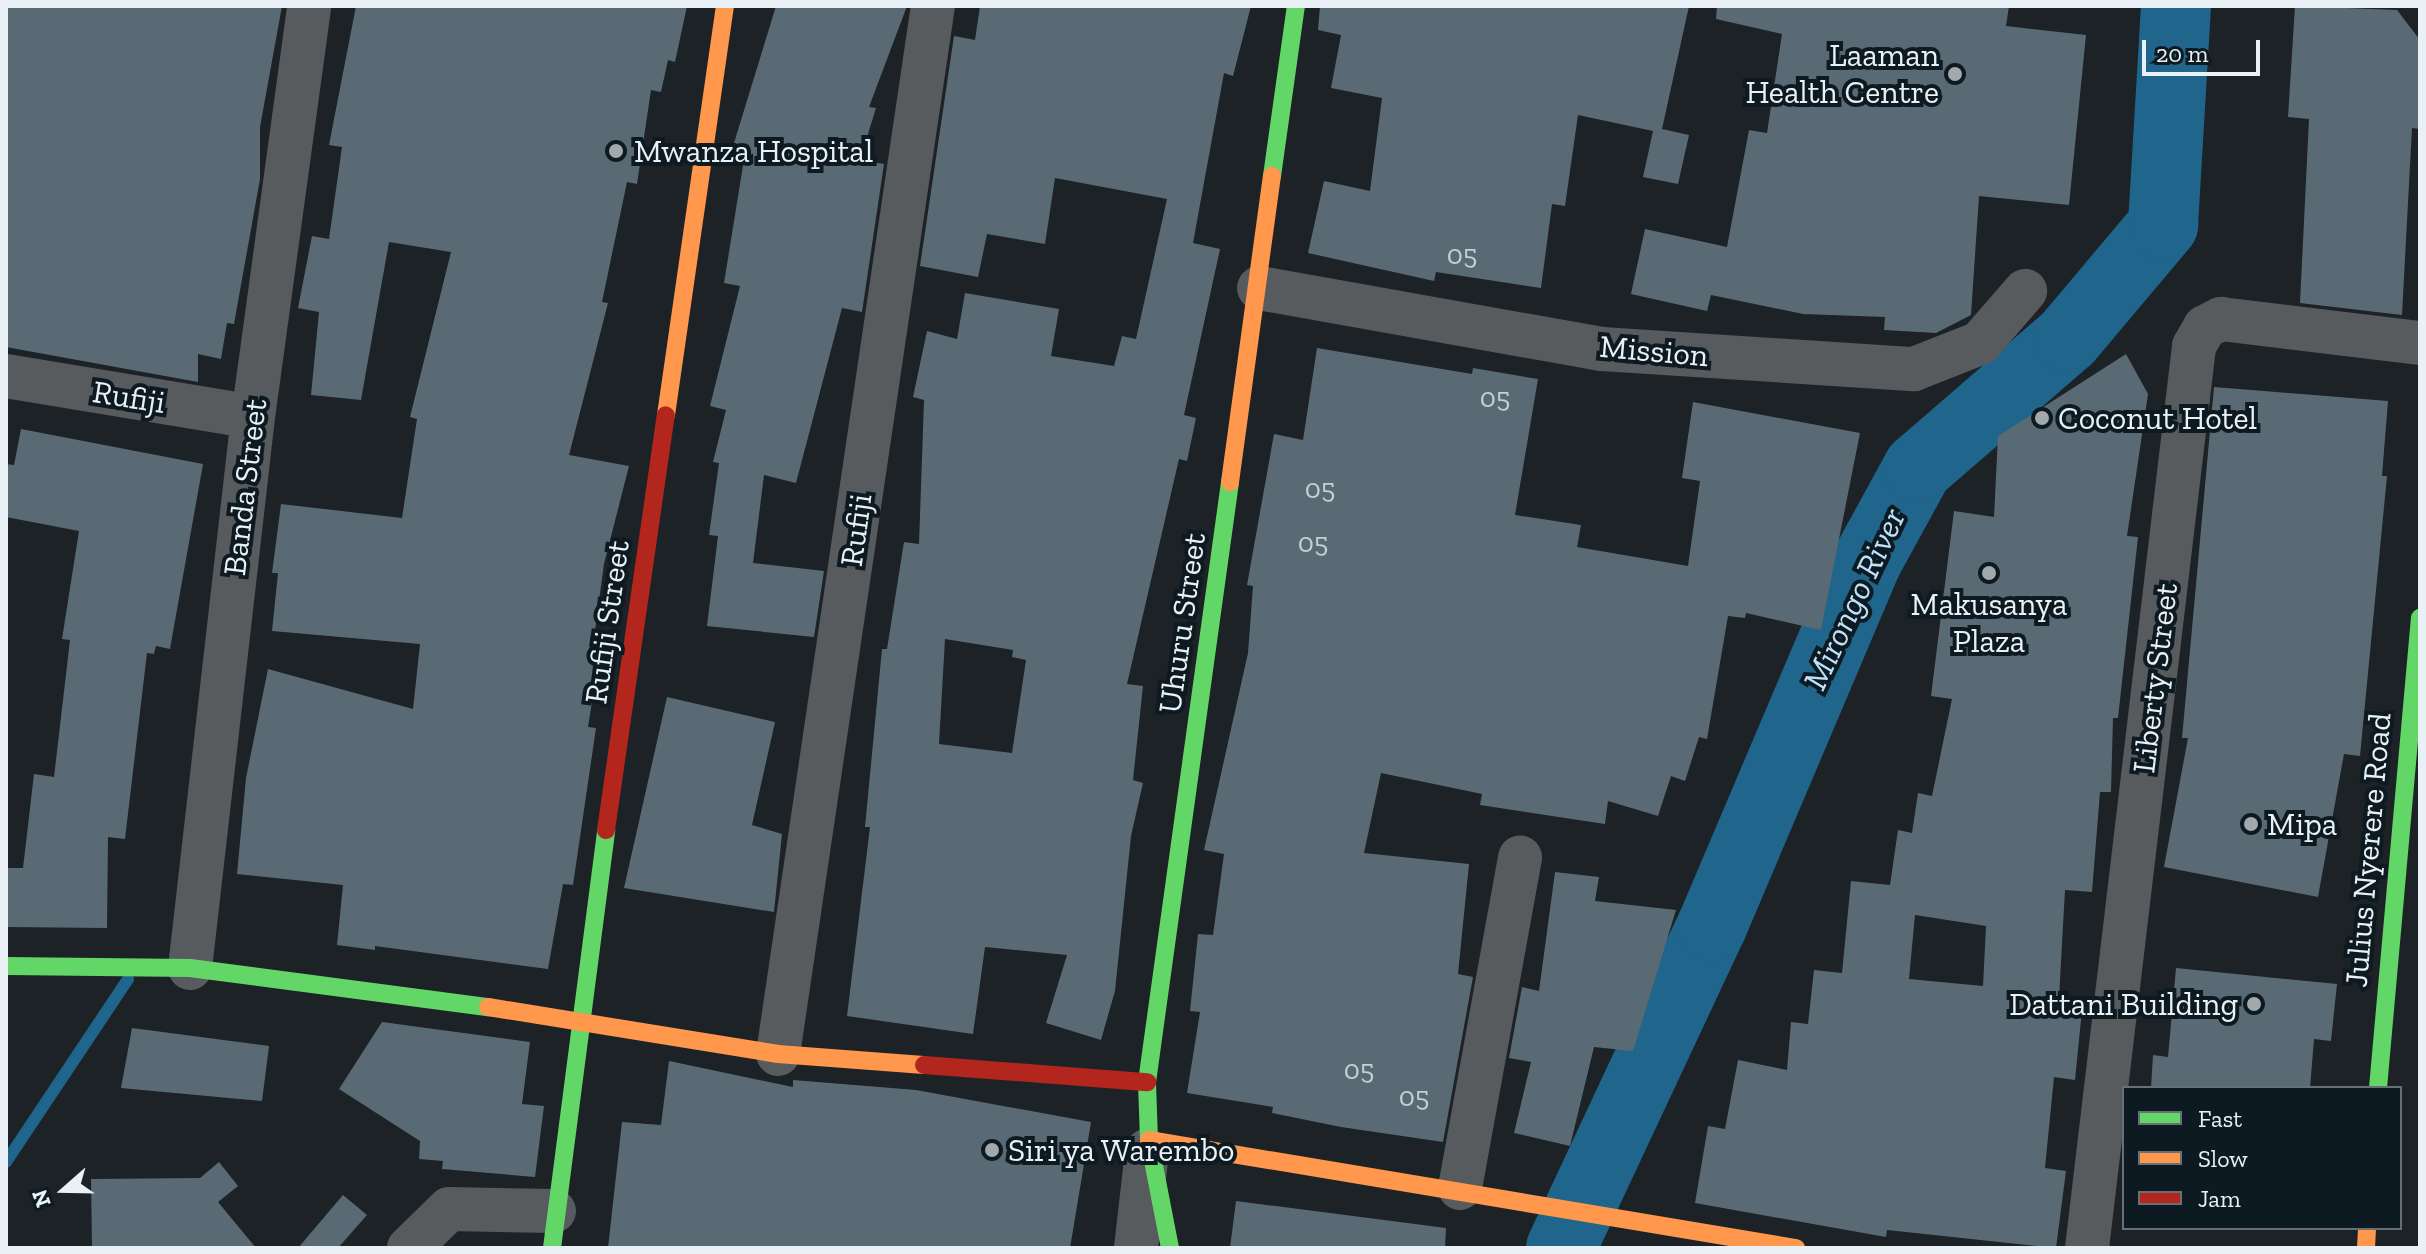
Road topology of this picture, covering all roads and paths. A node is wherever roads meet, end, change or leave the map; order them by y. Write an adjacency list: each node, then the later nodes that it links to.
1 (309, 6): 9 (street, Banda Street)
2 (725, 6): 14 (main road, Rufiji Street)
3 (933, 6): 15 (street, Rufiji)
4 (1296, 6): 5 (main road, Uhuru Street)
5 (1259, 288): 6 (street, Mission); 16 (main road, Uhuru Street)
6 (2025, 291)
7 (2420, 343): 25 (street, Liberty Street)
8 (6, 376): 9 (street, Rufiji)
9 (253, 417): 13 (street, Banda Street)
10 (2420, 618): 17 (main road, Julius Nyerere Road)
11 (1520, 857): 19 (street)
12 (6, 966): 13 (main road)
13 (190, 968): 14 (main road)
14 (579, 1019): 15 (main road); 20 (main road, Rufiji Street)
15 (778, 1054): 16 (main road)
16 (1147, 1082): 18 (main road, Uhuru Street)
17 (2378, 1086)
18 (1149, 1140): 19 (main road); 22 (street); 23 (main road, Uhuru Street)
19 (1460, 1188): 24 (main road)
20 (553, 1230): 21 (street)
21 (409, 1248)
22 (1136, 1248)
23 (1170, 1248)
24 (1796, 1248)
25 (2087, 1248)

